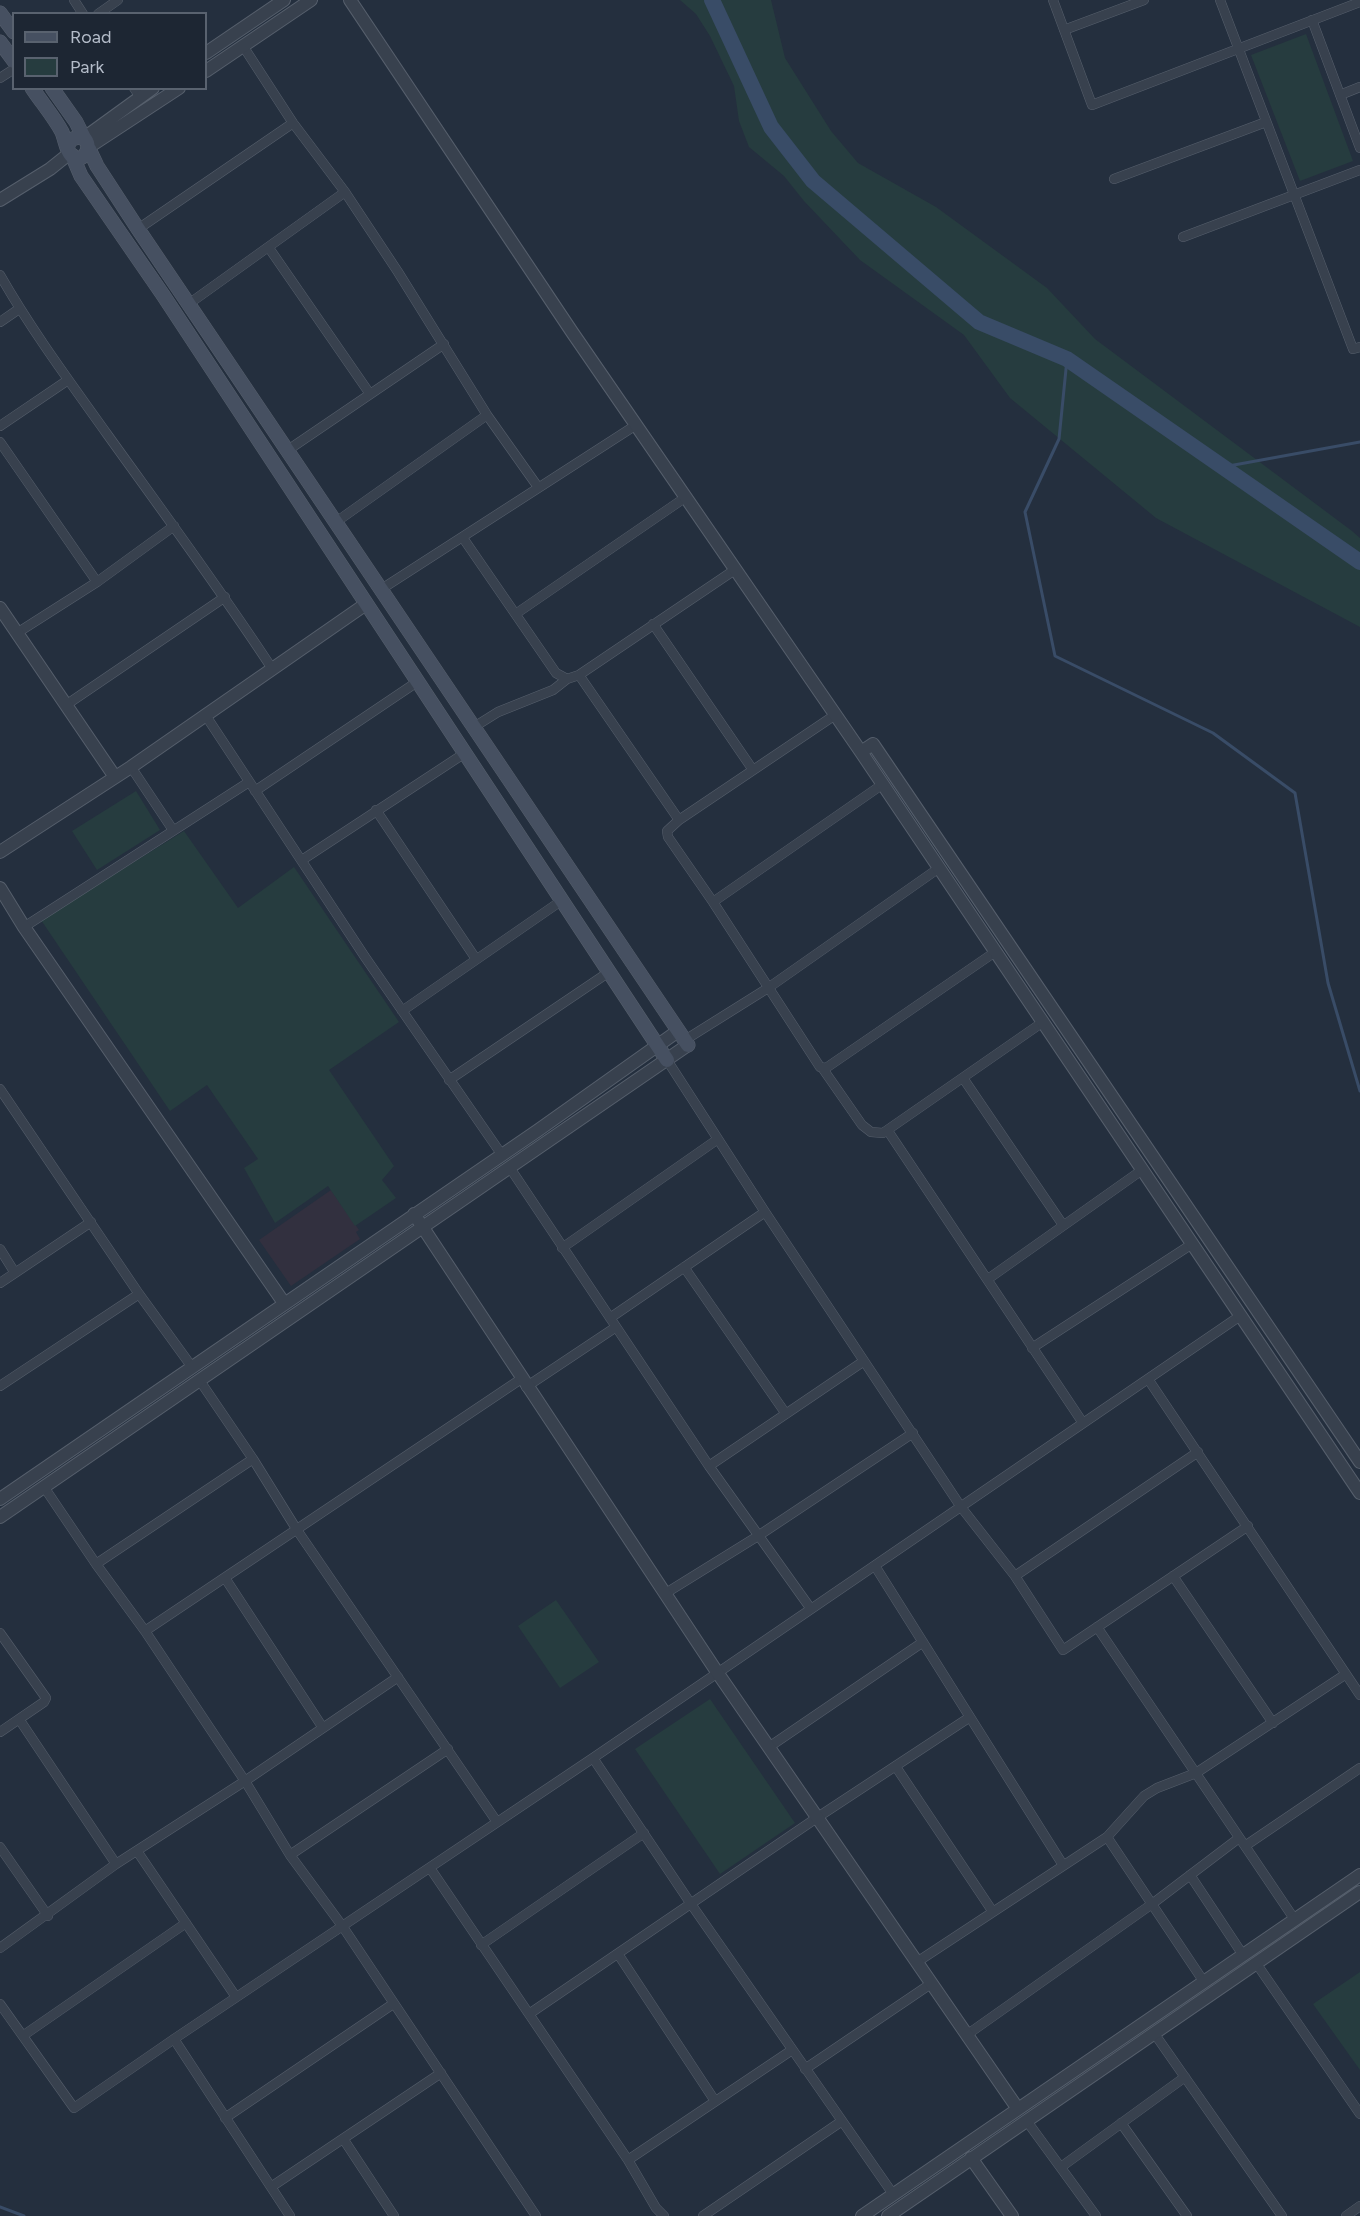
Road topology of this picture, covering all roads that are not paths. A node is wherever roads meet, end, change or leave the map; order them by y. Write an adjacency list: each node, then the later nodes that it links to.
1 (118, 0): 9 (street)
2 (284, 0): 17 (street)
3 (311, 0): 15 (street)
4 (350, 0): 48 (street)
5 (1053, 0): 13 (street)
6 (1144, 0): 13 (street)
7 (1220, 0): 16 (street)
8 (1360, 2): 11 (street)
9 (101, 12)
10 (0, 13): 12 (main road)
11 (1312, 20): 16 (street); 25 (street)
12 (12, 30)
13 (1064, 30): 16 (street)
14 (0, 42): 18 (main road)
15 (243, 46): 19 (street); 26 (street)
16 (1238, 49): 27 (street)
17 (207, 52)
18 (12, 58)
19 (207, 70)
20 (1360, 87): 25 (street)
21 (33, 90): 30 (main road)
22 (53, 90): 28 (main road)
23 (176, 90): 28 (street)
24 (137, 93): 28 (street)
25 (1340, 95): 29 (street)
26 (293, 123): 33 (street); 36 (street)
27 (1266, 123): 32 (street); 34 (street)
28 (87, 145): 30 (main road); 36 (main road)
29 (1360, 148)
30 (70, 152): 35 (street); 61 (main road)
31 (1360, 170): 34 (street)
32 (1114, 179)
33 (345, 192): 38 (street); 43 (street)
34 (1294, 196): 37 (street); 44 (street)
35 (0, 200)
36 (138, 230): 40 (main road)
37 (1183, 237)
38 (269, 248): 40 (street); 46 (street)
39 (0, 275): 41 (street)
40 (190, 303): 51 (main road)
41 (19, 309): 42 (street); 45 (street)
42 (0, 322)
43 (444, 344): 46 (street); 47 (street)
44 (1360, 347)
45 (68, 380): 49 (street); 55 (street)
46 (370, 394): 51 (street)
47 (487, 415): 52 (street); 54 (street)
48 (636, 425): 52 (street); 53 (street)
49 (0, 426)
50 (0, 442): 58 (street)
51 (288, 450): 54 (main road)
52 (538, 487): 56 (street)
53 (686, 497): 57 (street); 63 (street)
54 (336, 522): 59 (main road)
55 (174, 526): 58 (street); 60 (street)
56 (463, 538): 59 (street); 63 (street)
57 (736, 569): 64 (street); 71 (street)
58 (97, 582): 65 (street)
59 (380, 590): 73 (main road)
60 (225, 597): 66 (street); 70 (street)
61 (366, 604): 66 (street); 69 (main road)
62 (1, 612): 65 (street)
63 (517, 613): 68 (street)
64 (653, 624): 67 (street); 78 (street)
65 (17, 633): 70 (street)
66 (273, 670): 72 (street)
67 (579, 675): 68 (street); 84 (street)
68 (567, 679): 73 (street)
69 (417, 682): 76 (main road); 82 (street)
70 (66, 705): 79 (street)
71 (835, 715): 75 (street); 78 (street)
72 (206, 716): 77 (street); 80 (street)
73 (474, 728): 74 (main road)
74 (483, 741): 76 (main road); 99 (main road)
75 (861, 752): 81 (street); 113 (street)
76 (465, 753): 83 (street); 90 (main road)
77 (131, 767): 79 (street); 85 (street)
78 (753, 770): 84 (street)
79 (115, 777): 86 (street)
80 (249, 782): 82 (street); 85 (street)
81 (883, 784): 88 (street); 91 (street)
82 (255, 791): 87 (street)
83 (376, 810): 87 (street); 94 (street)
84 (679, 820): 91 (street)
85 (173, 830): 92 (street)
86 (0, 852)
87 (302, 860): 97 (street)
88 (939, 868): 93 (street); 96 (street)
89 (0, 888): 92 (street)
90 (561, 901): 94 (street); 95 (main road)
91 (713, 902): 96 (street)
92 (24, 927): 128 (street)
93 (995, 952): 98 (street); 102 (street)
94 (476, 959): 97 (street)
95 (609, 972): 100 (main road); 104 (street)
96 (768, 988): 99 (street); 102 (street)
97 (402, 1011): 104 (street)
98 (1043, 1022): 103 (street); 110 (street)
99 (684, 1038): 100 (street); 101 (street)
100 (657, 1046): 101 (main road); 108 (street)
101 (667, 1060): 107 (street); 109 (street)
102 (823, 1069): 106 (street)
103 (963, 1078): 106 (street); 118 (street)
104 (450, 1080): 108 (street)
105 (0, 1089): 117 (street)
106 (888, 1131): 125 (street)
107 (718, 1139): 114 (street); 121 (street)
108 (502, 1155): 111 (street)
109 (510, 1168): 112 (street); 121 (street)
110 (1142, 1170): 115 (street); 118 (street)
111 (466, 1179): 112 (street); 116 (street)
112 (475, 1191): 119 (street)
113 (1185, 1202): 115 (street); 145 (street)
114 (765, 1212): 123 (street); 134 (street)
115 (1170, 1212): 120 (street)
116 (414, 1214): 119 (street); 128 (street)
117 (91, 1222): 124 (street); 127 (street)
118 (1063, 1225): 125 (street)
119 (422, 1227): 130 (street); 138 (street)
120 (1192, 1244): 129 (street); 133 (street)
121 (562, 1248): 131 (street)
122 (0, 1249): 124 (street)
123 (684, 1267): 131 (street); 140 (street)
124 (15, 1273): 126 (street)
125 (987, 1279): 133 (street)
126 (0, 1283)
127 (139, 1294): 135 (street); 139 (street)
128 (285, 1303): 130 (street); 135 (street)
129 (1240, 1316): 136 (street); 148 (street)
130 (294, 1317): 137 (street)
131 (610, 1318): 132 (street)
132 (616, 1327): 138 (street); 146 (street)
133 (1032, 1348): 141 (street)
134 (864, 1361): 140 (street); 142 (street)
135 (192, 1367): 149 (street)
136 (1148, 1378): 141 (street); 143 (street)
137 (200, 1382): 144 (street); 147 (street)
138 (524, 1383): 153 (street); 160 (street)
139 (0, 1386)
140 (786, 1414): 146 (street)
141 (1083, 1423): 150 (street)
142 (913, 1433): 150 (street); 154 (street)
143 (1198, 1452): 152 (street); 157 (street)
144 (253, 1459): 153 (street); 155 (street)
145 (1360, 1462)
146 (709, 1466): 154 (street)
147 (44, 1487): 151 (street); 155 (street)
148 (1360, 1493)
149 (0, 1499)
150 (961, 1507): 156 (street); 157 (street)
151 (0, 1517)
152 (1248, 1526): 158 (street); 167 (street)
153 (297, 1530): 159 (street); 168 (street)
154 (758, 1536): 160 (street); 161 (street)
155 (96, 1564): 163 (street)
156 (875, 1566): 161 (street); 165 (street)
157 (1015, 1576): 162 (street)
158 (1173, 1576): 162 (street); 172 (street)
159 (225, 1578): 163 (street); 173 (street)
160 (666, 1593): 166 (street)
161 (811, 1609): 166 (street)
162 (1097, 1627): 180 (street)
163 (145, 1631): 181 (street)
164 (0, 1633): 171 (street)
165 (923, 1642): 170 (street); 175 (street)
166 (717, 1672): 175 (street); 177 (street)
167 (1346, 1674): 169 (street); 172 (street)
168 (398, 1677): 173 (street); 176 (street)
169 (1360, 1695)
170 (970, 1717): 178 (street); 191 (street)
171 (19, 1719): 174 (street); 190 (street)
172 (1273, 1723): 180 (street)
173 (323, 1728): 181 (street)
174 (0, 1732)
175 (768, 1747): 182 (street)
176 (448, 1749): 183 (street); 189 (street)
177 (593, 1758): 183 (street); 184 (street)
178 (896, 1767): 182 (street); 198 (street)
179 (1360, 1768): 186 (street)
180 (1196, 1773): 185 (street); 186 (street)
181 (245, 1781): 188 (street); 189 (street)
182 (818, 1817): 196 (street); 207 (street)
183 (497, 1822): 192 (street)
184 (644, 1833): 196 (street); 203 (street)
185 (1107, 1837): 191 (street); 197 (street)
186 (1242, 1842): 193 (street); 200 (street)
187 (0, 1847): 199 (street)
188 (137, 1851): 190 (street); 201 (street)
189 (291, 1855): 202 (street)
190 (116, 1864): 199 (street)
191 (1063, 1865): 198 (street)
192 (430, 1868): 202 (street); 203 (street)
193 (1190, 1875): 197 (street); 206 (street)
194 (1360, 1875): 200 (street)
195 (1360, 1892): 208 (street)
196 (691, 1904): 205 (street); 221 (street)
197 (1152, 1904): 211 (street); 218 (street)
198 (993, 1912): 207 (street)
199 (48, 1916): 204 (street)
200 (1295, 1920): 206 (street)
201 (186, 1923): 213 (street); 219 (street)
202 (343, 1927): 213 (street); 215 (street)
203 (481, 1945): 216 (street)
204 (0, 1948)
205 (618, 1954): 216 (street); 225 (street)
206 (1244, 1955): 209 (street)
207 (917, 1962): 212 (street)
208 (1256, 1963): 210 (street); 227 (street)
209 (1230, 1964): 210 (street); 211 (street)
210 (1238, 1975): 217 (street)
211 (1204, 1982): 226 (street)
212 (932, 1983): 218 (street); 222 (street)
213 (236, 1997): 220 (street)
214 (0, 2004): 219 (street)
215 (393, 2004): 223 (street); 228 (street)
216 (529, 2014): 234 (street)
217 (1154, 2033): 224 (street); 229 (street)
218 (968, 2034): 226 (street)
219 (24, 2035): 220 (street)
220 (174, 2039): 228 (street)
221 (792, 2050): 222 (street); 225 (street)
222 (805, 2069): 230 (street)
223 (441, 2073): 232 (street); 242 (street)
224 (1185, 2077): 231 (street); 249 (street)
225 (715, 2101): 234 (street)
226 (1018, 2109): 237 (street)
227 (1360, 2114)
228 (225, 2118): 236 (street)
229 (1026, 2120): 233 (street); 235 (street)
230 (842, 2121): 237 (street); 244 (street)
231 (1120, 2123): 235 (street); 248 (street)
232 (344, 2140): 236 (street); 241 (street)
233 (971, 2158): 239 (street); 246 (street)
234 (628, 2160): 243 (street)
235 (1061, 2167): 247 (street)
236 (271, 2187): 240 (street)
237 (888, 2198): 239 (street); 245 (street)
238 (1360, 2206): 250 (street)
239 (890, 2215)
240 (290, 2216)
241 (394, 2216)
242 (536, 2216)
243 (664, 2216)
244 (703, 2216)
245 (862, 2216)
246 (1012, 2216)
247 (1096, 2216)
248 (1187, 2216)
249 (1282, 2216)
250 (1346, 2216)

